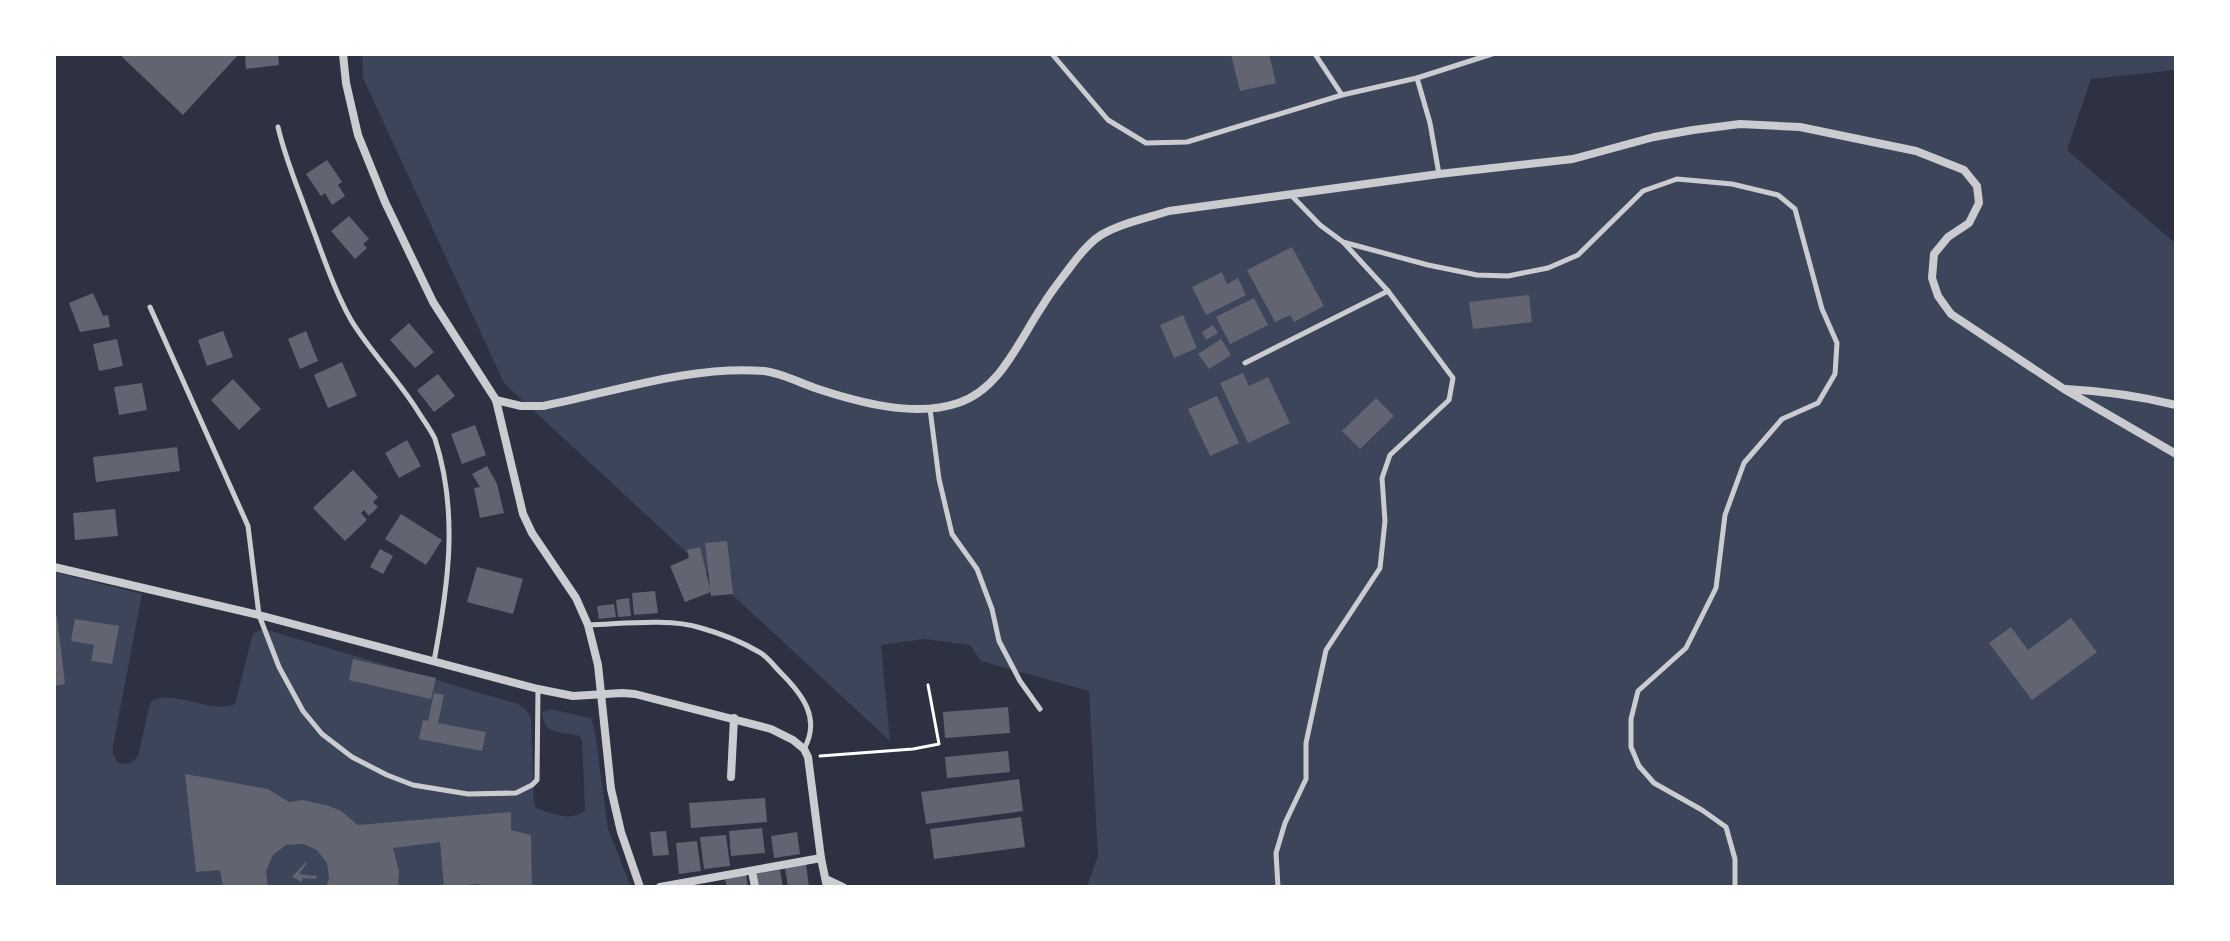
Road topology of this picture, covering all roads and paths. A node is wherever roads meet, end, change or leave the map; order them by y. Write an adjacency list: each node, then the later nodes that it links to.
1 (343, 54): 15 (street)
2 (1052, 54): 6 (lane)
3 (1315, 54): 6 (lane)
4 (1492, 54): 5 (lane)
5 (1417, 78): 6 (lane); 8 (lane)
6 (1342, 95)
7 (278, 127): 22 (lane)
8 (1439, 174): 9 (street); 14 (street)
9 (1291, 195): 10 (lane); 17 (street)
10 (1343, 242): 11 (lane); 38 (lane)
11 (1388, 291): 13 (lane); 37 (lane)
12 (150, 307): 20 (lane)
13 (1245, 363)
14 (2064, 389): 16 (street); 18 (street)
15 (496, 400): 17 (street); 21 (street)
16 (2176, 405)
17 (930, 408): 26 (lane)
18 (2176, 454)
19 (54, 567): 20 (street)
20 (259, 615): 22 (street); 24 (lane)
21 (588, 625): 25 (street); 28 (lane)
22 (434, 661): 24 (street)
23 (928, 685): 28 (path)
24 (538, 689): 25 (street)
25 (601, 694): 27 (street); 33 (street)
26 (1040, 709)
27 (734, 718): 28 (street); 29 (street)
28 (806, 753): 30 (street)
29 (731, 777)
30 (821, 858): 31 (street); 32 (street)
31 (752, 871): 34 (street); 35 (street)
32 (826, 883): 36 (street)
33 (640, 887)
34 (660, 887)
35 (755, 887)
36 (843, 887)
37 (1278, 887)
38 (1735, 887)

